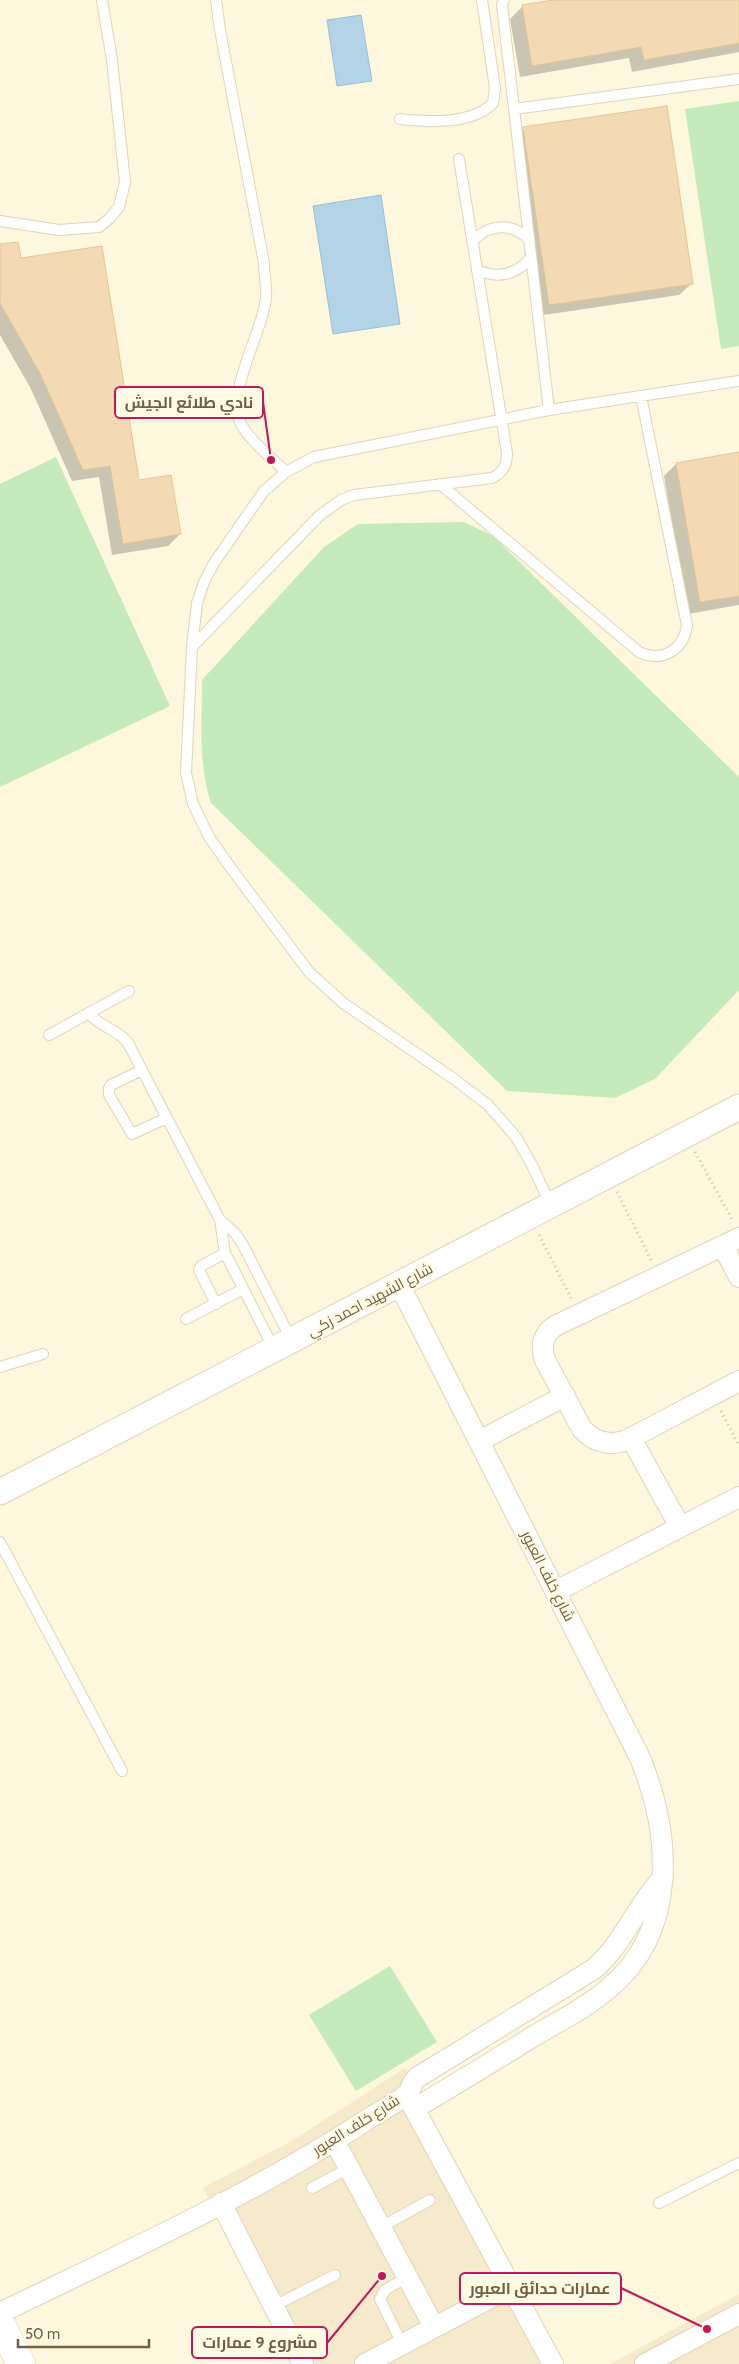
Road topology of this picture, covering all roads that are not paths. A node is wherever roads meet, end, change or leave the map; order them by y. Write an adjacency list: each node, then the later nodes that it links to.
1 (102, 0): 9 (lane)
2 (216, 0): 18 (lane)
3 (482, 0): 7 (lane)
4 (504, 0): 6 (lane)
5 (739, 79): 6 (lane)
6 (514, 109): 10 (lane)
7 (400, 118)
8 (459, 159): 11 (lane)
9 (0, 221)
10 (529, 239): 11 (lane); 12 (lane)
11 (472, 242): 13 (lane)
12 (531, 257): 13 (lane); 16 (lane)
13 (477, 270): 17 (lane)
14 (739, 381): 15 (lane)
15 (641, 396): 16 (lane); 19 (lane)
16 (549, 410): 17 (lane)
17 (501, 419): 18 (lane); 19 (lane)
18 (286, 472): 20 (lane)
19 (440, 484): 20 (lane)
20 (192, 647): 27 (lane)
21 (130, 991): 22 (lane)
22 (89, 1013): 23 (lane); 24 (lane)
23 (49, 1035)
24 (142, 1070): 26 (lane); 26 (lane)
25 (739, 1107): 27 (street, شارع الشهيد احمد زكي)
26 (167, 1118): 28 (lane)
27 (539, 1210): 32 (street, شارع الشهيد احمد زكي)
28 (220, 1220): 30 (lane); 36 (lane)
29 (732, 1236): 31 (street); 40 (street)
30 (225, 1253): 33 (lane); 34 (lane)
31 (739, 1277)
32 (399, 1284): 36 (street, شارع الشهيد احمد زكي); 42 (street, شارع خلف العبور)
33 (243, 1289): 34 (lane); 36 (lane)
34 (216, 1304): 35 (lane)
35 (186, 1319)
36 (283, 1345): 43 (street, شارع الشهيد احمد زكي)
37 (43, 1354): 38 (lane)
38 (0, 1367)
39 (739, 1381): 41 (street)
40 (565, 1396): 41 (street); 42 (street)
41 (631, 1438): 45 (street)
42 (479, 1440): 47 (street, شارع خلف العبور)
43 (0, 1492)
44 (739, 1497): 45 (street)
45 (680, 1527): 47 (street)
46 (0, 1542): 48 (lane)
47 (556, 1591): 49 (street, شارع خلف العبور)
48 (122, 1770)
49 (411, 2101): 50 (street, شارع خلف العبور); 60 (street)
50 (334, 2140): 52 (street); 55 (street, شارع خلف العبور)
51 (739, 2163): 56 (lane)
52 (349, 2168): 53 (lane); 57 (street)
53 (312, 2188)
54 (430, 2200): 57 (lane)
55 (221, 2203): 61 (street); 62 (street, شارع خلف العبور)
56 (659, 2203)
57 (381, 2227): 59 (street)
58 (335, 2275): 61 (lane)
59 (408, 2277): 65 (street); 66 (lane)
60 (511, 2287): 65 (street); 70 (street)
61 (274, 2306): 68 (street)
62 (0, 2313)
63 (739, 2314): 71 (street)
64 (0, 2322): 67 (main road)
65 (434, 2328): 66 (street)
66 (402, 2344): 69 (street)
67 (21, 2364)
68 (303, 2364)
69 (365, 2364)
70 (553, 2364)
71 (645, 2364)

